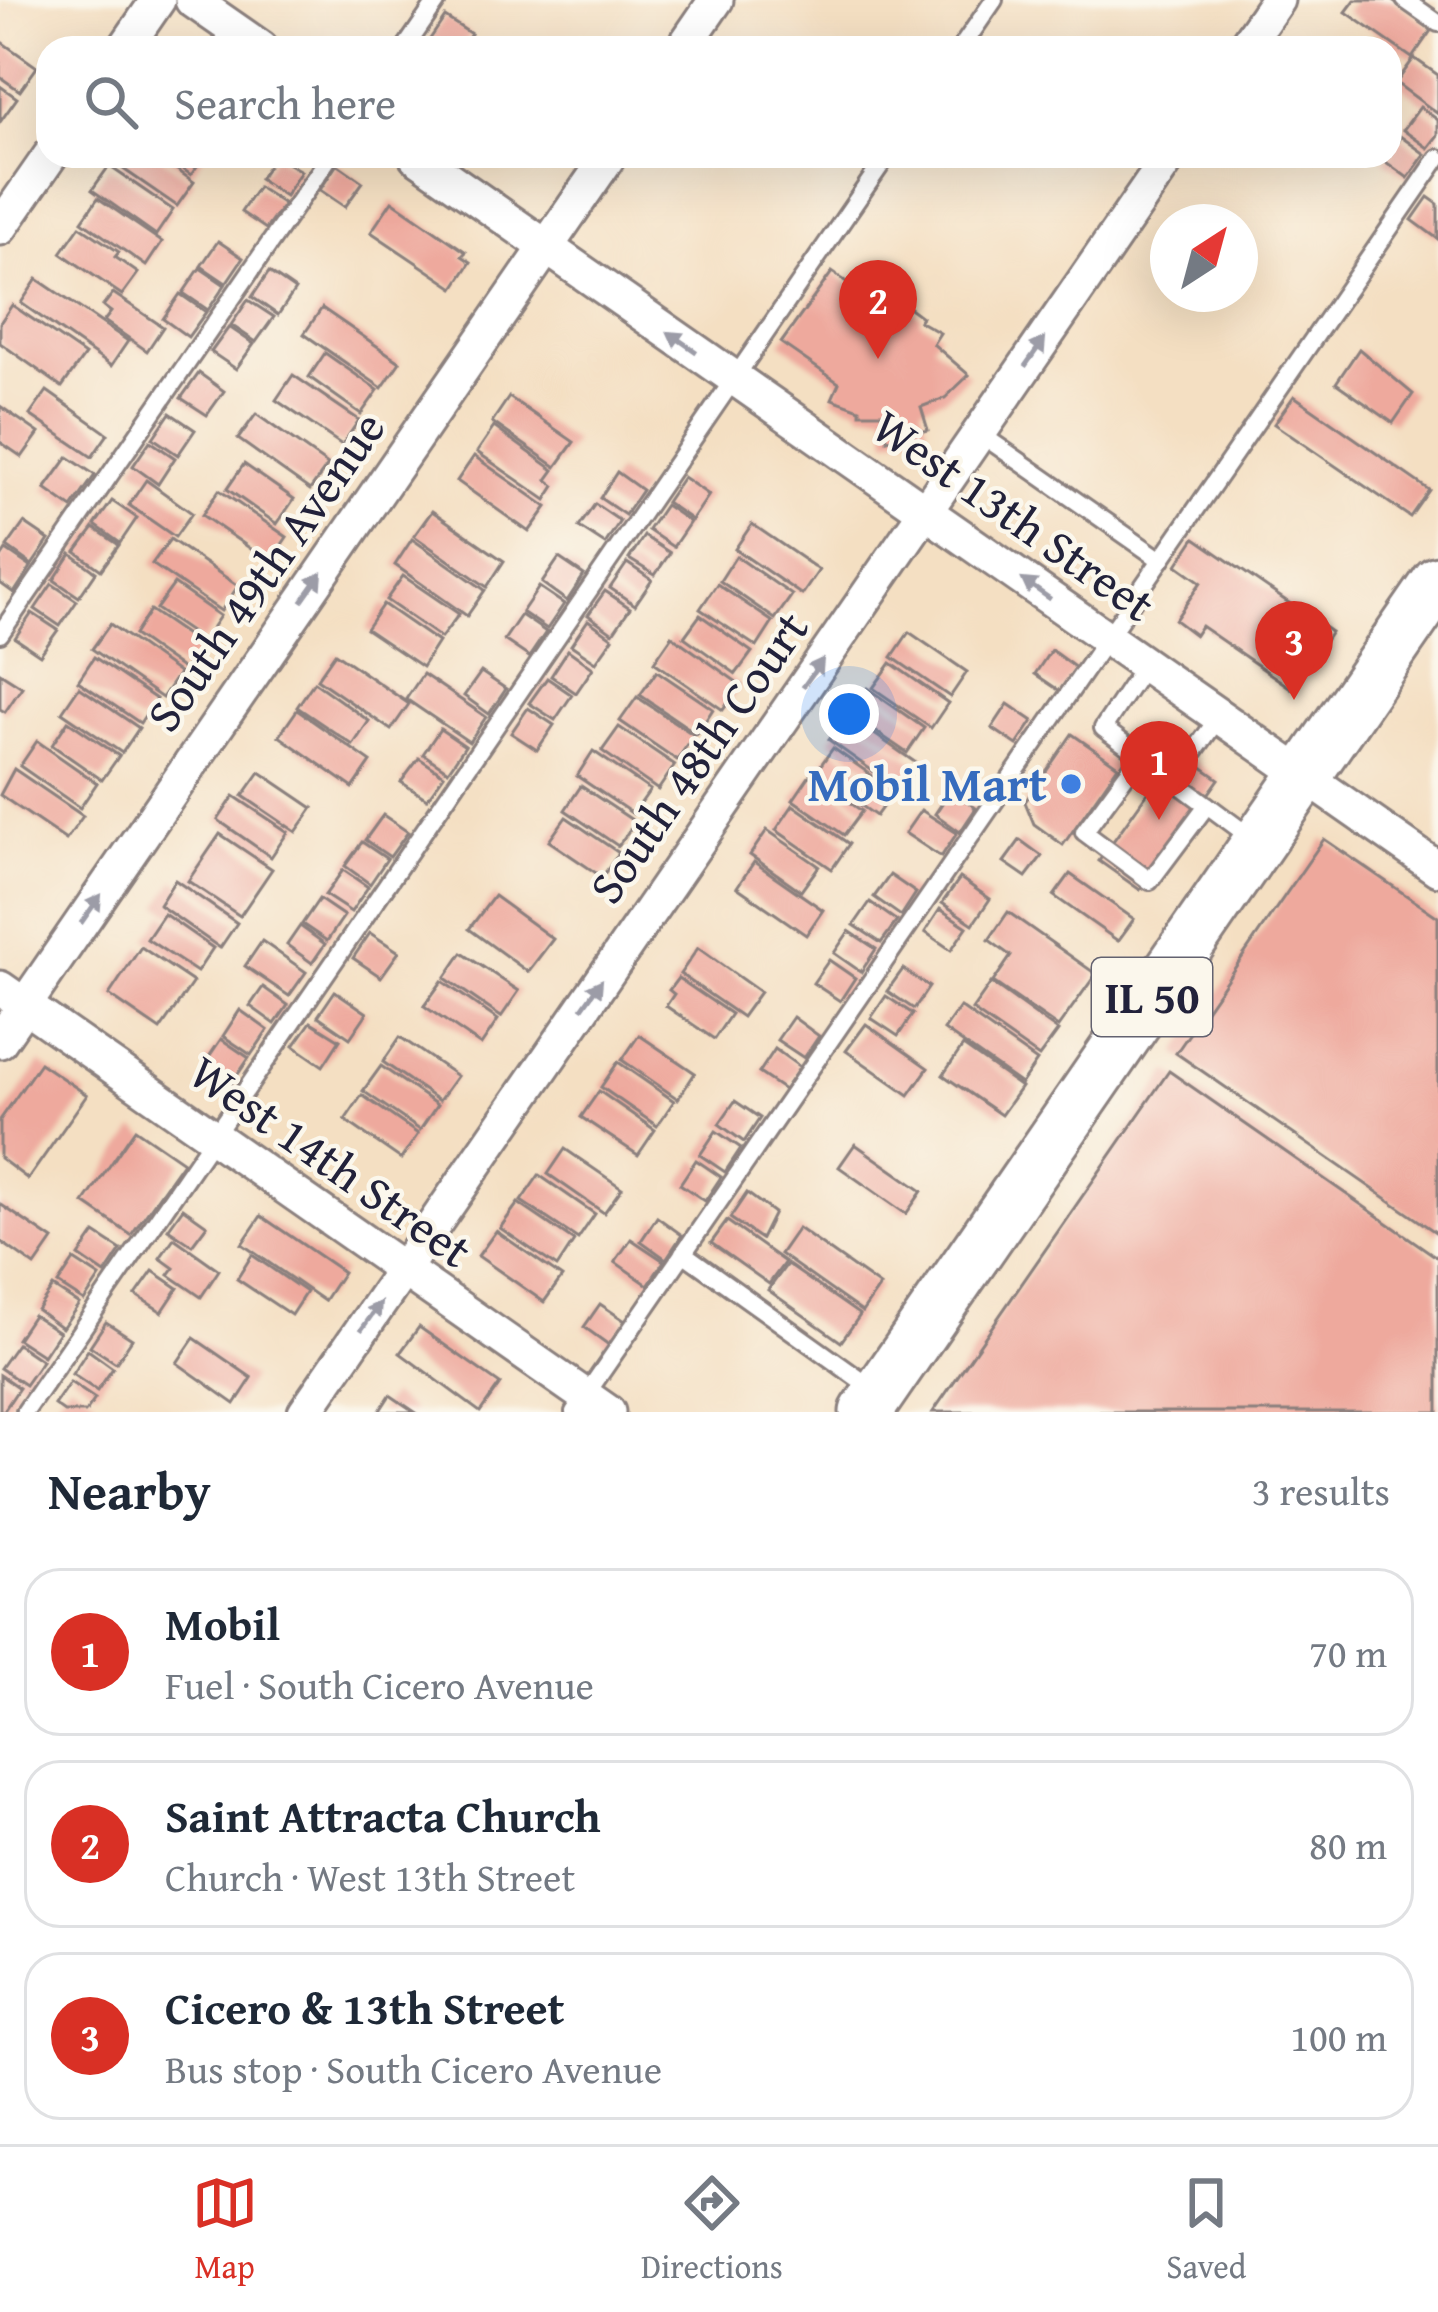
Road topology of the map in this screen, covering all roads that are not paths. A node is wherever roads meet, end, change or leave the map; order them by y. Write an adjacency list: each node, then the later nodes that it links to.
1 (158, 0): 9 (street)
2 (192, 0): 10 (street)
3 (438, 0): 11 (lane)
4 (716, 0): 12 (street)
5 (994, 0): 13 (lane)
6 (1277, 0): 14 (street)
7 (1405, 0): 8 (lane)
8 (1438, 23)
9 (132, 36)
10 (244, 36)
11 (412, 36)
12 (691, 36)
13 (969, 36)
14 (1252, 36)
15 (1438, 158): 27 (lane)
16 (42, 168): 22 (street)
17 (322, 168): 29 (lane)
18 (433, 168): 23 (street, West 13th Street)
19 (600, 168): 23 (street, South 49th Avenue)
20 (879, 168): 24 (lane)
21 (1162, 168): 25 (street, South 48th Court, one-way to 21)
22 (0, 228)
23 (546, 247): 24 (street, West 13th Street, one-way to 23); 39 (street, South 49th Avenue, one-way to 23)
24 (734, 378): 26 (street, West 13th Street); 41 (lane)
25 (980, 433): 26 (street, South 48th Court); 27 (lane)
26 (925, 511): 30 (street, West 13th Street, one-way to 26); 43 (street, South 48th Court, one-way to 26)
27 (1161, 560): 30 (lane)
28 (1427, 606): 34 (main road, IL 50)
29 (0, 634)
30 (1107, 638): 31 (street, West 13th Street); 42 (lane)
31 (1145, 665): 32 (street, West 13th Street); 33 (lane)
32 (1219, 717): 34 (street, West 13th Street); 35 (lane)
33 (1140, 755): 35 (lane); 36 (lane)
34 (1304, 776): 37 (main road, IL 50); 38 (street, West 13th Street)
35 (1174, 780): 36 (lane)
36 (1207, 805): 37 (lane)
37 (1258, 843): 44 (main road, IL 50)
38 (1438, 869)
39 (12, 996): 40 (street, South 49th Avenue); 41 (street, West 14th Street)
40 (0, 1041)
41 (215, 1138): 43 (street, West 14th Street); 46 (lane)
42 (683, 1253): 44 (lane); 45 (lane)
43 (403, 1270): 45 (street, West 14th Street); 47 (street, South 48th Court, one-way to 43)
44 (873, 1403)
45 (589, 1407)
46 (25, 1412)
47 (305, 1412)

